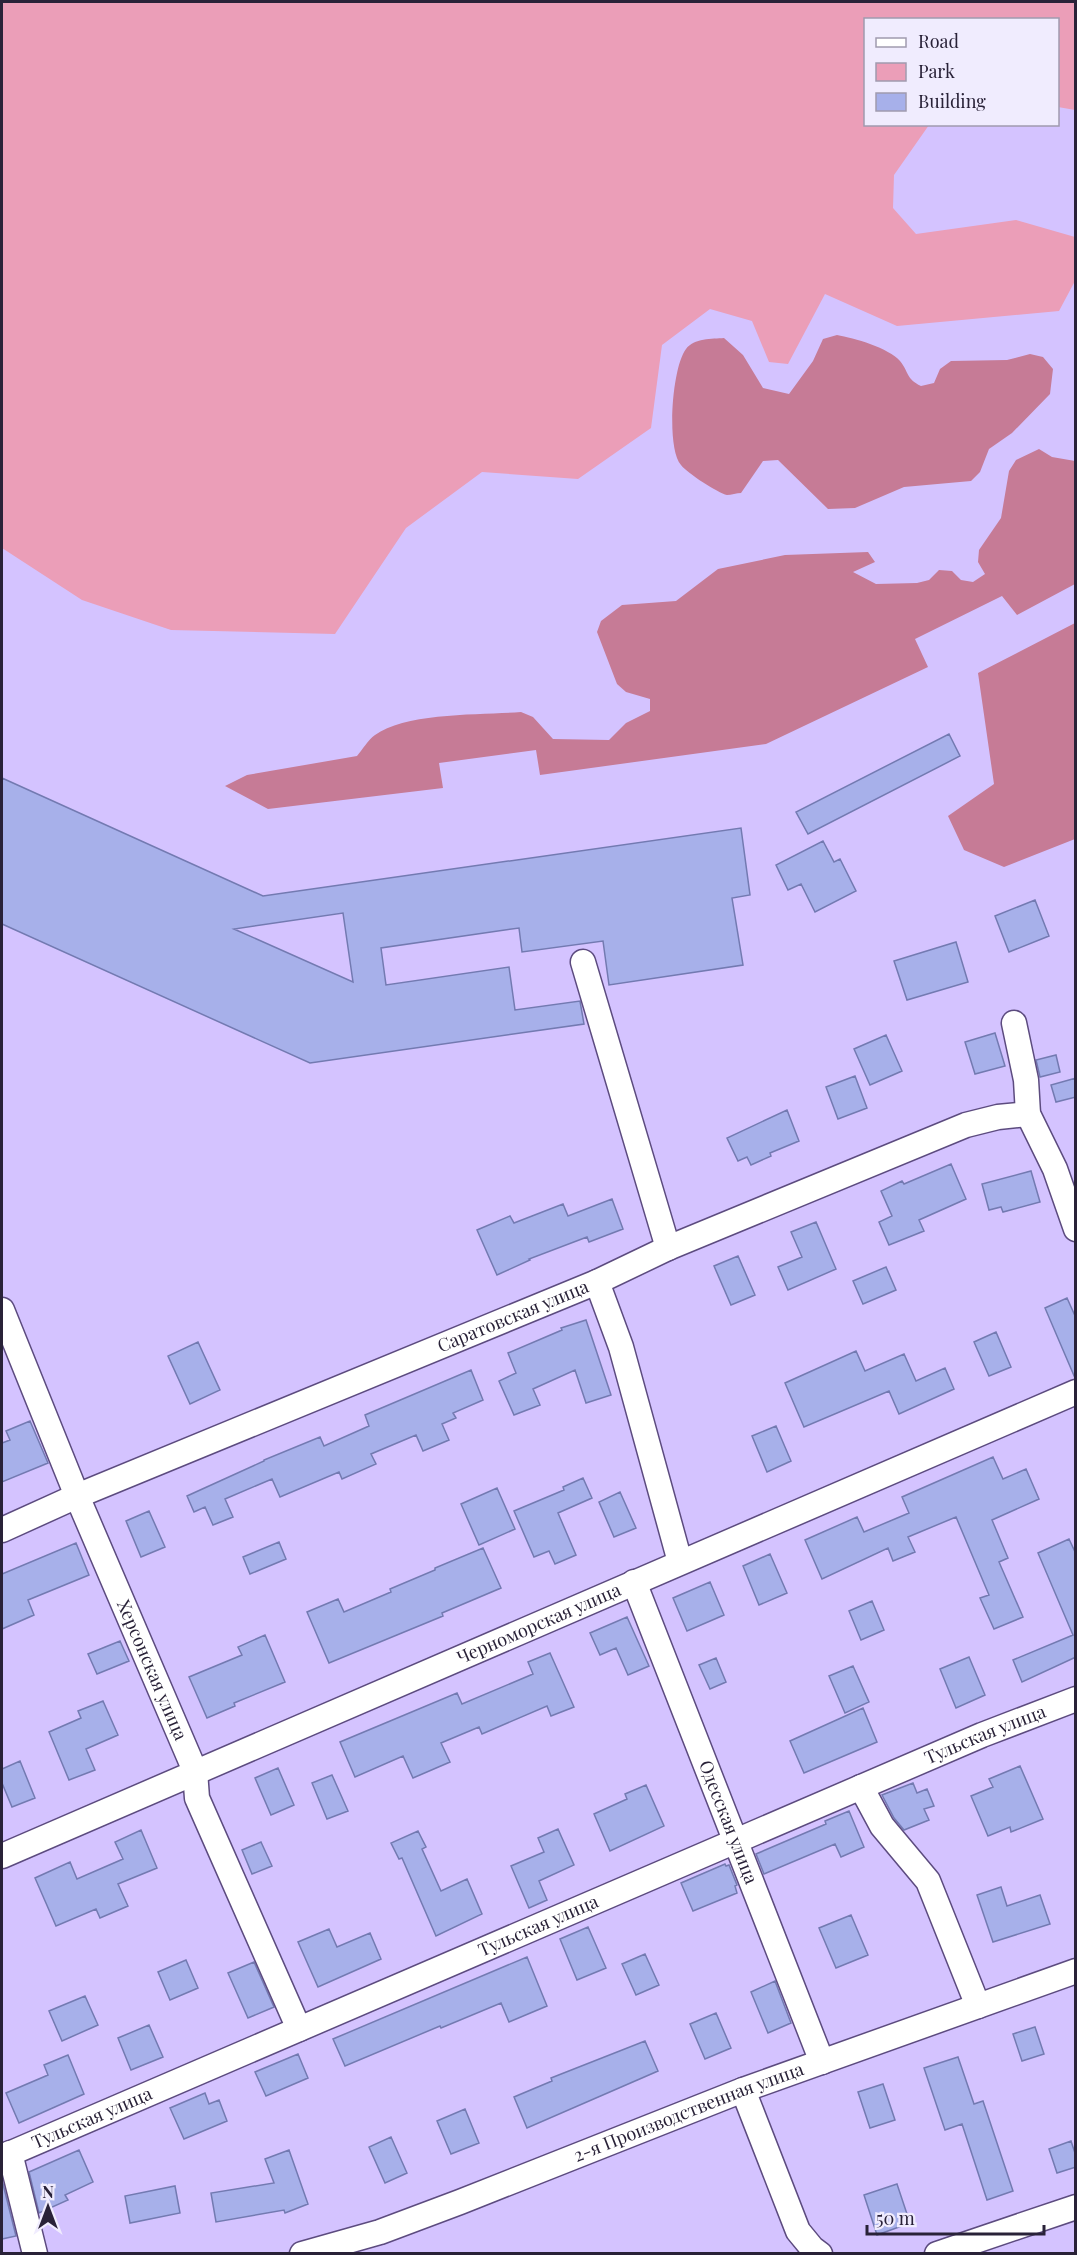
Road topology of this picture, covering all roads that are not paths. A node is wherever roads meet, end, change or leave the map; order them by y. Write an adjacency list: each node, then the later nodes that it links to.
1 (583, 962): 5 (street)
2 (1014, 1023): 3 (street)
3 (1028, 1114): 4 (street); 5 (street, Саратовская улица)
4 (1076, 1229)
5 (668, 1248): 6 (street, Саратовская улица)
6 (597, 1282): 9 (street, Саратовская улица); 11 (street)
7 (2, 1310): 9 (street, Херсонская улица)
8 (1076, 1392): 11 (street, Черноморская улица)
9 (77, 1496): 10 (street, Саратовская улица); 14 (street, Херсонская улица)
10 (2, 1530)
11 (680, 1562): 12 (street, Черноморская улица)
12 (634, 1582): 14 (street, Черноморская улица); 16 (street, Одесская улица)
13 (1076, 1699): 15 (street, Тульская улица)
14 (195, 1772): 17 (street, Черноморская улица); 20 (street, Херсонская улица)
15 (861, 1787): 16 (street, Тульская улица); 19 (street)
16 (735, 1841): 20 (street, Тульская улица); 21 (street, Одесская улица)
17 (2, 1856)
18 (1076, 1971): 19 (street, 2-я Производственная улица)
19 (978, 2006): 21 (street, 2-я Производственная улица)
20 (299, 2030): 23 (street, Тульская улица)
21 (822, 2062): 22 (street, 2-я Производственная улица)
22 (742, 2090): 25 (street); 27 (street, 2-я Производственная улица)
23 (6, 2155): 26 (street)
24 (1076, 2207): 28 (street)
25 (812, 2252)
26 (35, 2253)
27 (302, 2253)
28 (937, 2253)

